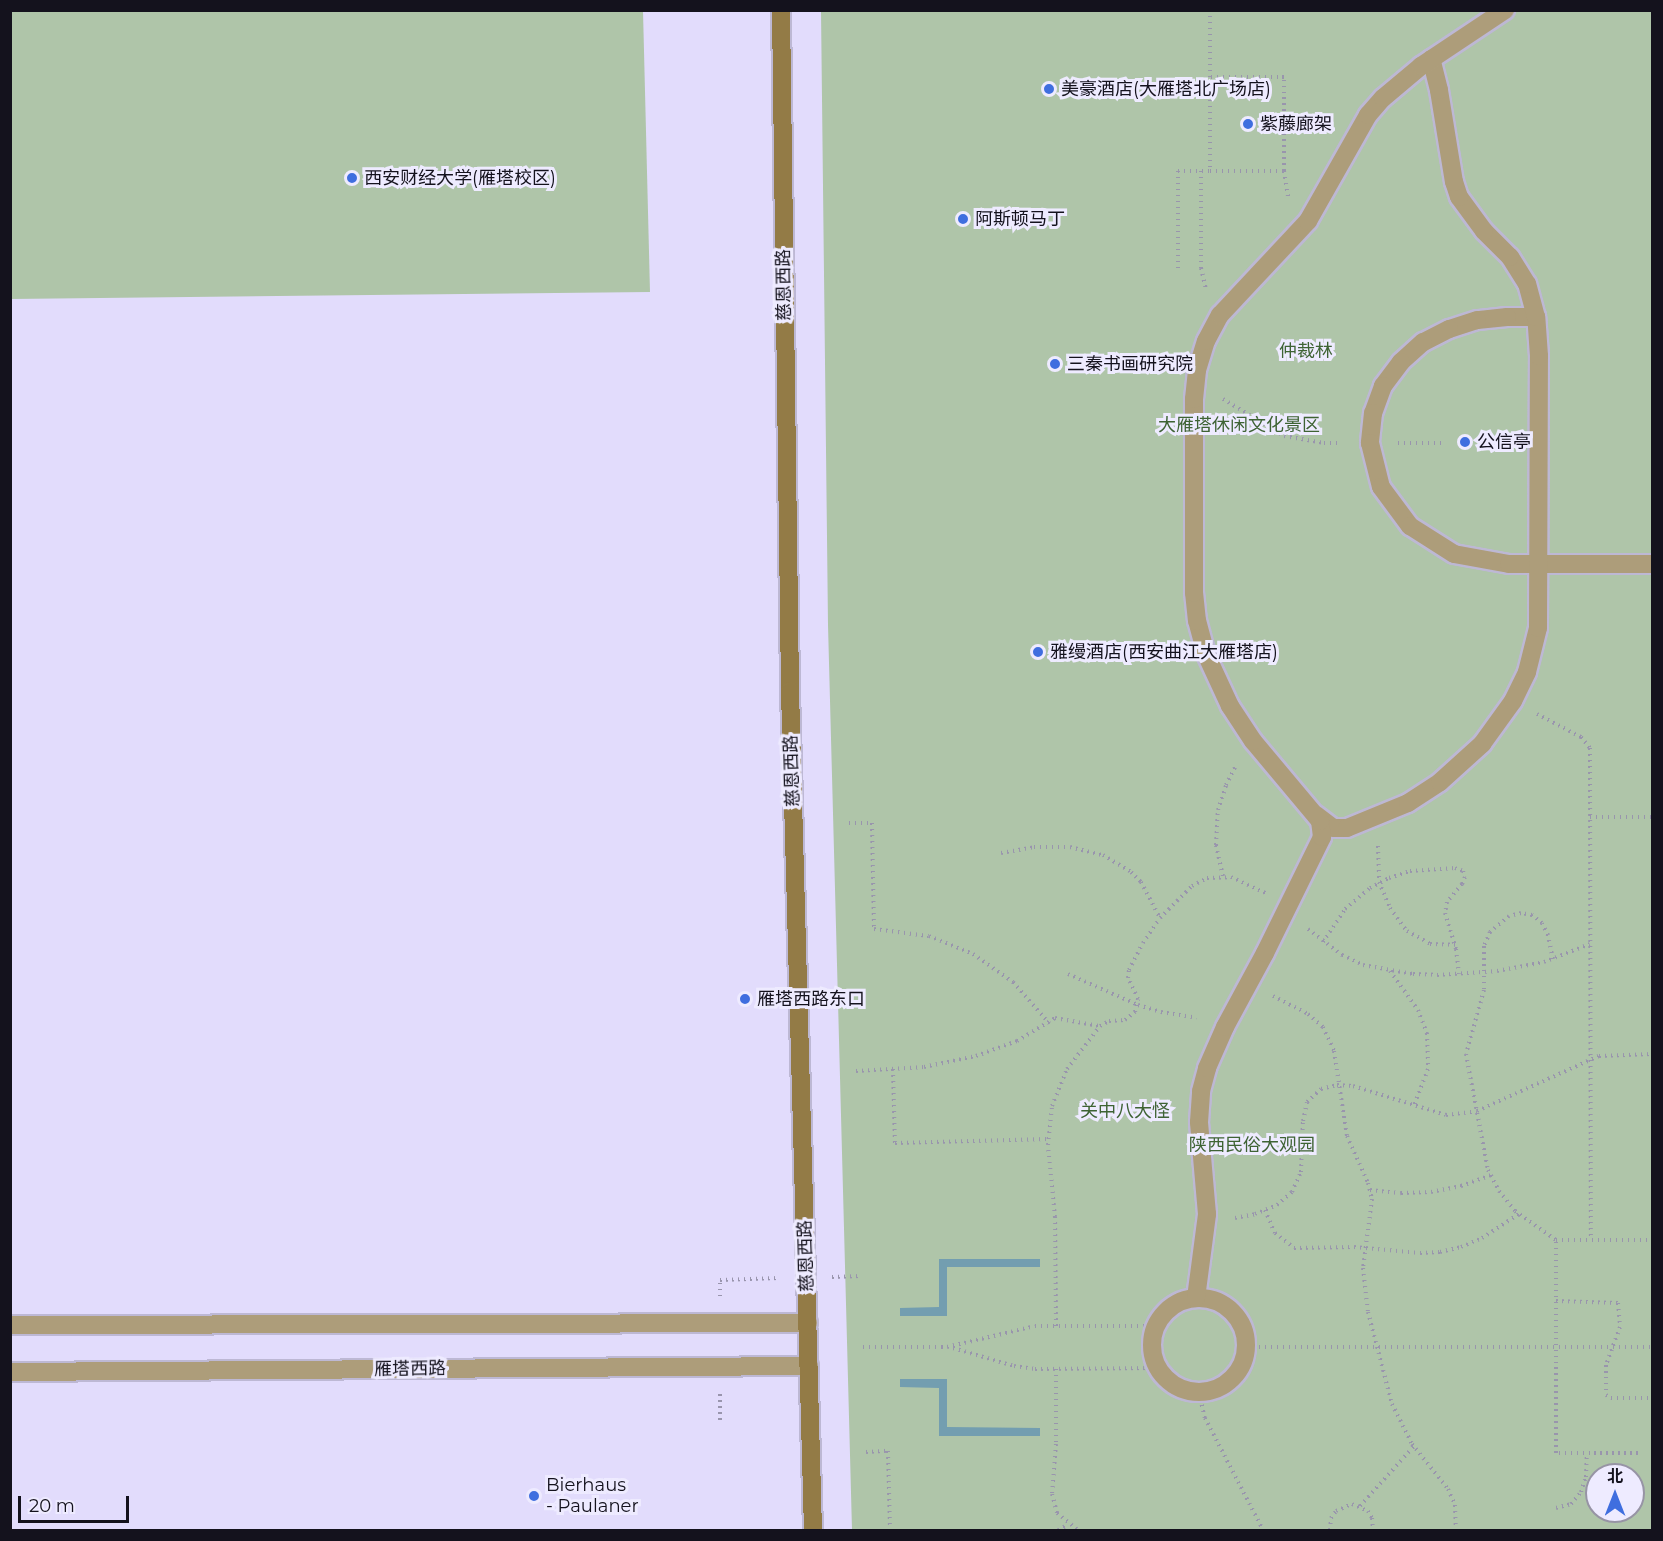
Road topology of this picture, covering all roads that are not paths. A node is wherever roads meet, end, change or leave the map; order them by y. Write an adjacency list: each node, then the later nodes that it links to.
1 (781, 10): 11 (main road, 慈恩西路)
2 (1505, 10): 3 (street)
3 (1431, 59): 4 (street); 7 (street)
4 (1536, 317): 5 (street); 5 (street)
5 (1539, 564): 6 (street); 8 (street)
6 (1653, 564)
7 (1316, 815): 8 (street); 9 (street)
8 (1347, 828): 9 (street)
9 (1320, 844): 10 (street)
10 (1196, 1298): 10 (street)
11 (808, 1323): 12 (street); 13 (main road, 慈恩西路)
12 (10, 1325)
13 (809, 1366): 14 (street, 雁塔西路); 15 (main road, 慈恩西路)
14 (10, 1372)
15 (813, 1530)

